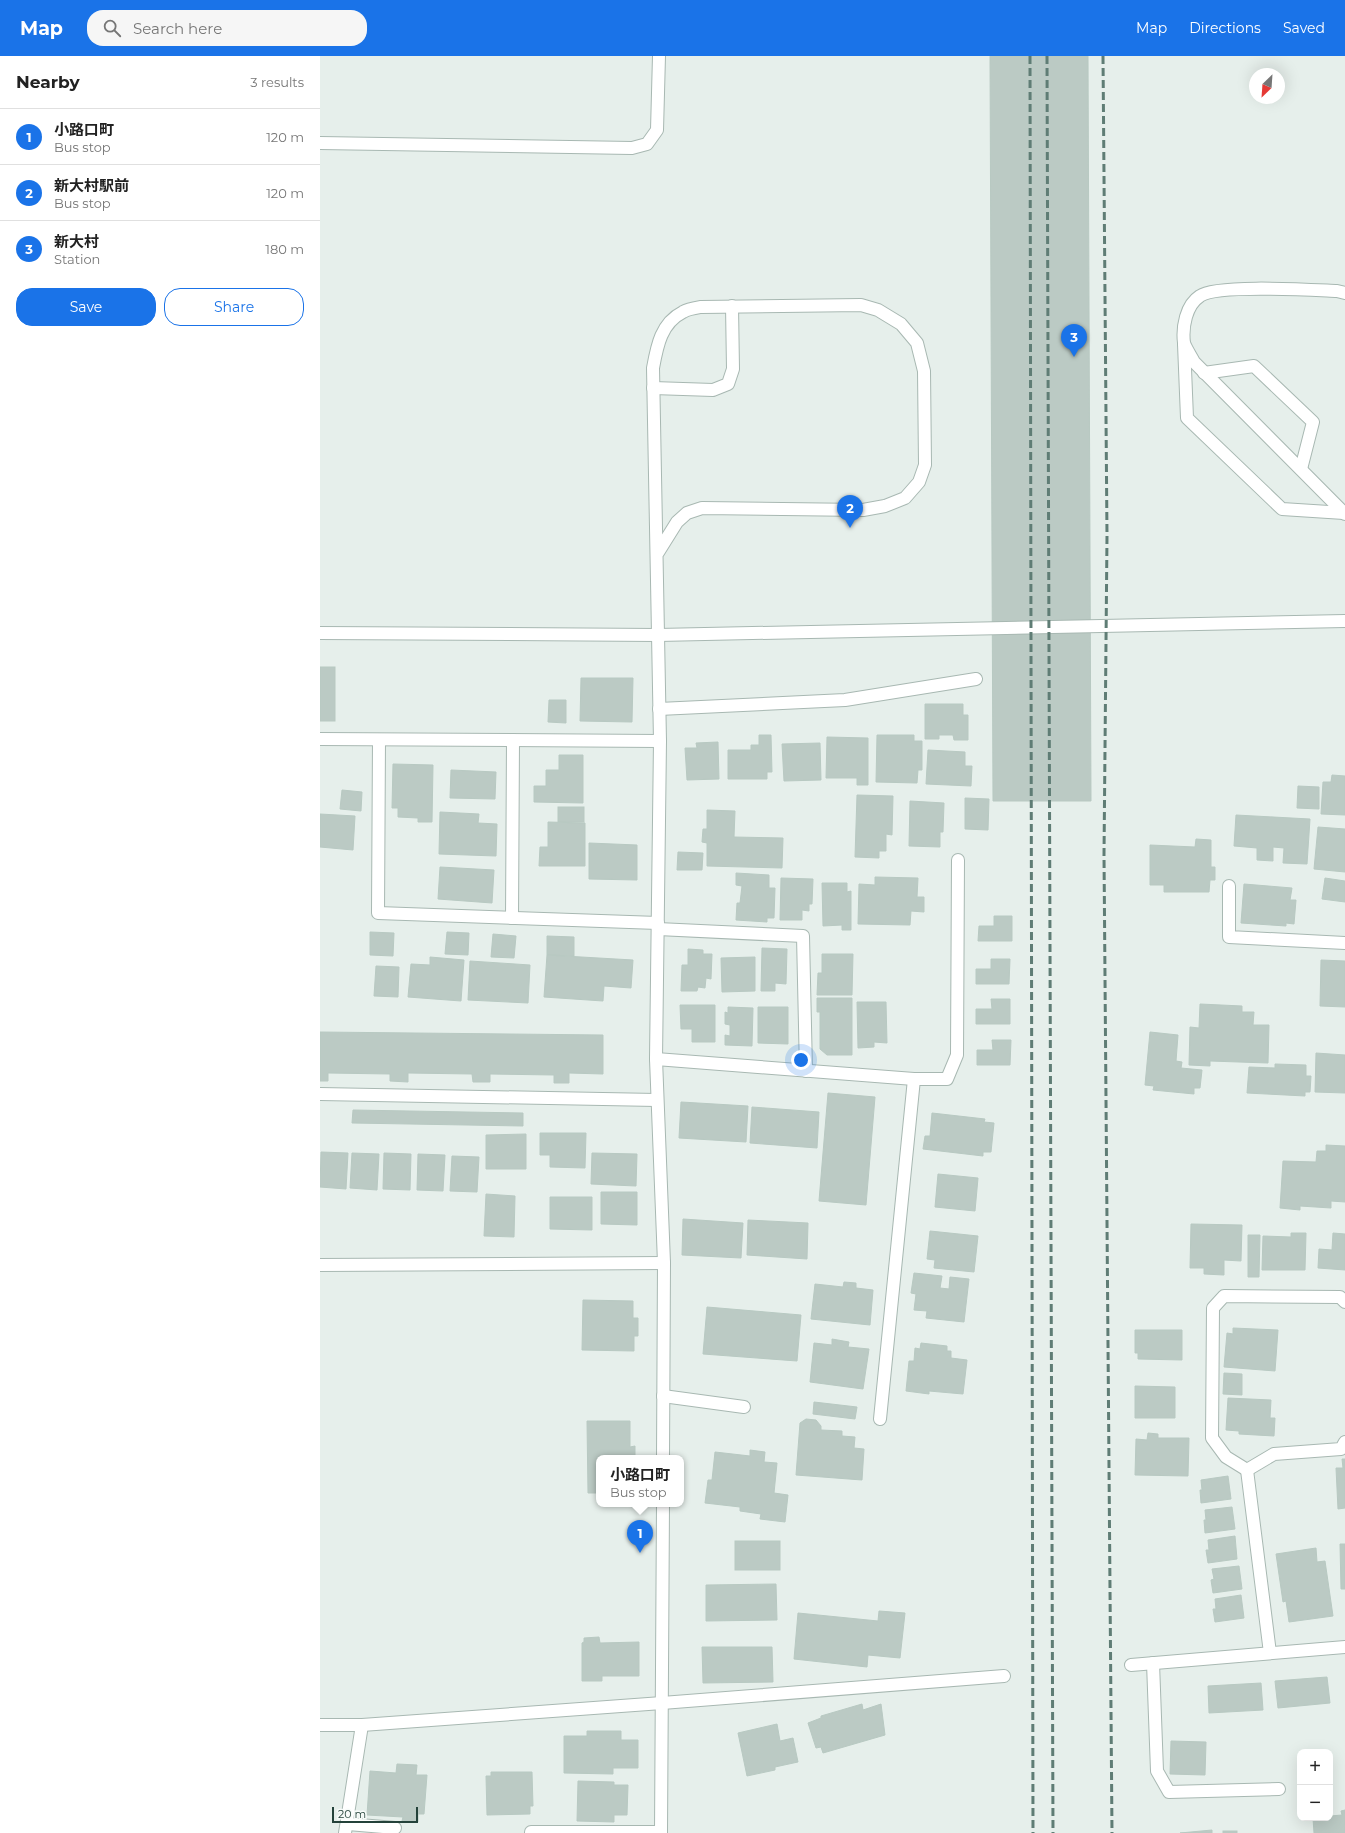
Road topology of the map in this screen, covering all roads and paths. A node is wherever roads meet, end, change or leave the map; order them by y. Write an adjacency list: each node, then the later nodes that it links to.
1 (659, 56): 2 (street)
2 (320, 143)
3 (1345, 293): 5 (street)
4 (732, 306): 7 (street); 7 (street); 10 (street)
5 (1184, 344): 6 (street); 9 (street)
6 (1204, 373): 8 (street); 8 (street)
7 (653, 388): 10 (street)
8 (1301, 469): 9 (street)
9 (1344, 514)
10 (657, 554): 13 (street)
11 (1345, 621): 13 (street)
12 (320, 633): 13 (street)
13 (658, 635): 15 (street)
14 (976, 679): 15 (street)
15 (659, 709): 19 (street)
16 (320, 739): 17 (street)
17 (379, 740): 18 (street); 22 (street)
18 (513, 740): 19 (street); 22 (street)
19 (660, 741): 23 (street)
20 (958, 860): 27 (street)
21 (1229, 886): 24 (street)
22 (512, 918): 23 (street)
23 (658, 926): 25 (street); 26 (street)
24 (1345, 943)
25 (656, 1059): 26 (street); 29 (street)
26 (806, 1071): 27 (street)
27 (914, 1079): 35 (street)
28 (320, 1094): 29 (street)
29 (657, 1100): 30 (street)
30 (664, 1263): 31 (street); 33 (street)
31 (320, 1265)
32 (1345, 1302): 38 (street)
33 (663, 1396): 34 (street); 37 (street)
34 (744, 1408)
35 (880, 1419)
36 (1345, 1442): 38 (street)
37 (663, 1455)
38 (1247, 1470): 41 (street)
39 (663, 1507): 45 (street)
40 (1345, 1647): 41 (street)
41 (1270, 1653): 42 (street)
42 (1153, 1663): 43 (street); 48 (street)
43 (1132, 1665)
44 (1004, 1676): 45 (street)
45 (662, 1703): 47 (street); 52 (street)
46 (320, 1725): 47 (street)
47 (362, 1725): 49 (street)
48 (1279, 1790)
49 (346, 1828): 50 (street)
50 (395, 1828)
51 (531, 1832): 52 (street)
52 (662, 1833)

